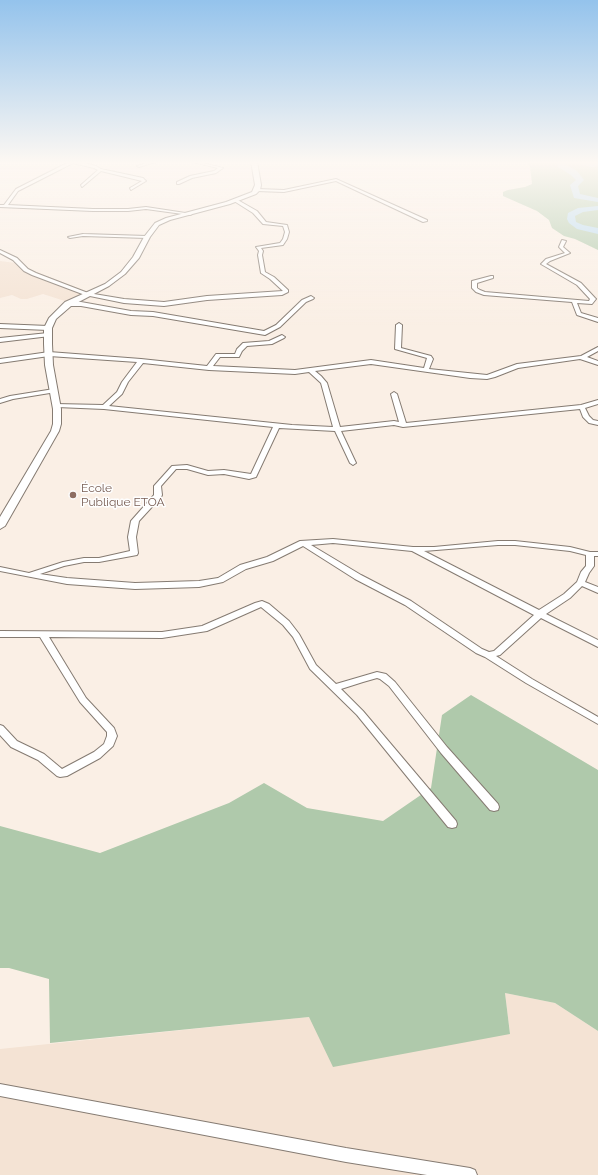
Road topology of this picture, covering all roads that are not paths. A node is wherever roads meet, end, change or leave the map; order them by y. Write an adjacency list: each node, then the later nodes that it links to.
1 (183, 216): 6 (street)
2 (258, 216): 10 (street)
3 (414, 216): 4 (street)
4 (425, 221)
5 (70, 237): 6 (street)
6 (147, 237): 10 (street)
7 (564, 241): 12 (street)
8 (0, 251): 10 (street)
9 (491, 277): 12 (street)
10 (87, 294): 13 (street)
11 (311, 298): 13 (street)
12 (574, 301): 14 (street)
13 (68, 304): 17 (street)
14 (598, 320)
15 (399, 325): 27 (street)
16 (0, 326): 17 (street)
17 (48, 332): 19 (street); 21 (street)
18 (282, 337): 26 (street)
19 (0, 340)
20 (598, 349): 22 (street)
21 (48, 354): 23 (street); 24 (street); 29 (street)
22 (583, 357): 25 (street); 27 (street)
23 (0, 361)
24 (141, 361): 26 (street); 34 (street)
25 (598, 363)
26 (209, 368): 28 (street)
27 (426, 370): 28 (street)
28 (311, 371): 39 (street)
29 (54, 391): 31 (street); 33 (street)
30 (394, 394): 38 (street)
31 (0, 401)
32 (598, 402): 35 (street)
33 (57, 405): 34 (street); 41 (street)
34 (104, 407): 37 (street)
35 (582, 407): 36 (street); 38 (street)
36 (598, 423)
37 (277, 425): 39 (street); 46 (street)
38 (403, 425): 39 (street)
39 (337, 429): 40 (street)
40 (353, 463)
41 (0, 526)
42 (303, 543): 43 (street); 46 (street); 53 (street)
43 (412, 549): 44 (street); 49 (street)
44 (594, 554): 47 (street)
45 (0, 569): 46 (street)
46 (29, 576)
47 (581, 583): 48 (street); 49 (street)
48 (598, 590)
49 (540, 614): 52 (street); 53 (street)
50 (0, 634): 51 (street)
51 (43, 635): 54 (street); 56 (street)
52 (598, 644)
53 (488, 655): 55 (street)
54 (335, 688): 57 (street); 58 (street)
55 (598, 721)
56 (0, 729)
57 (494, 807)
58 (452, 824)
59 (0, 1090): 60 (street)
60 (470, 1175)

